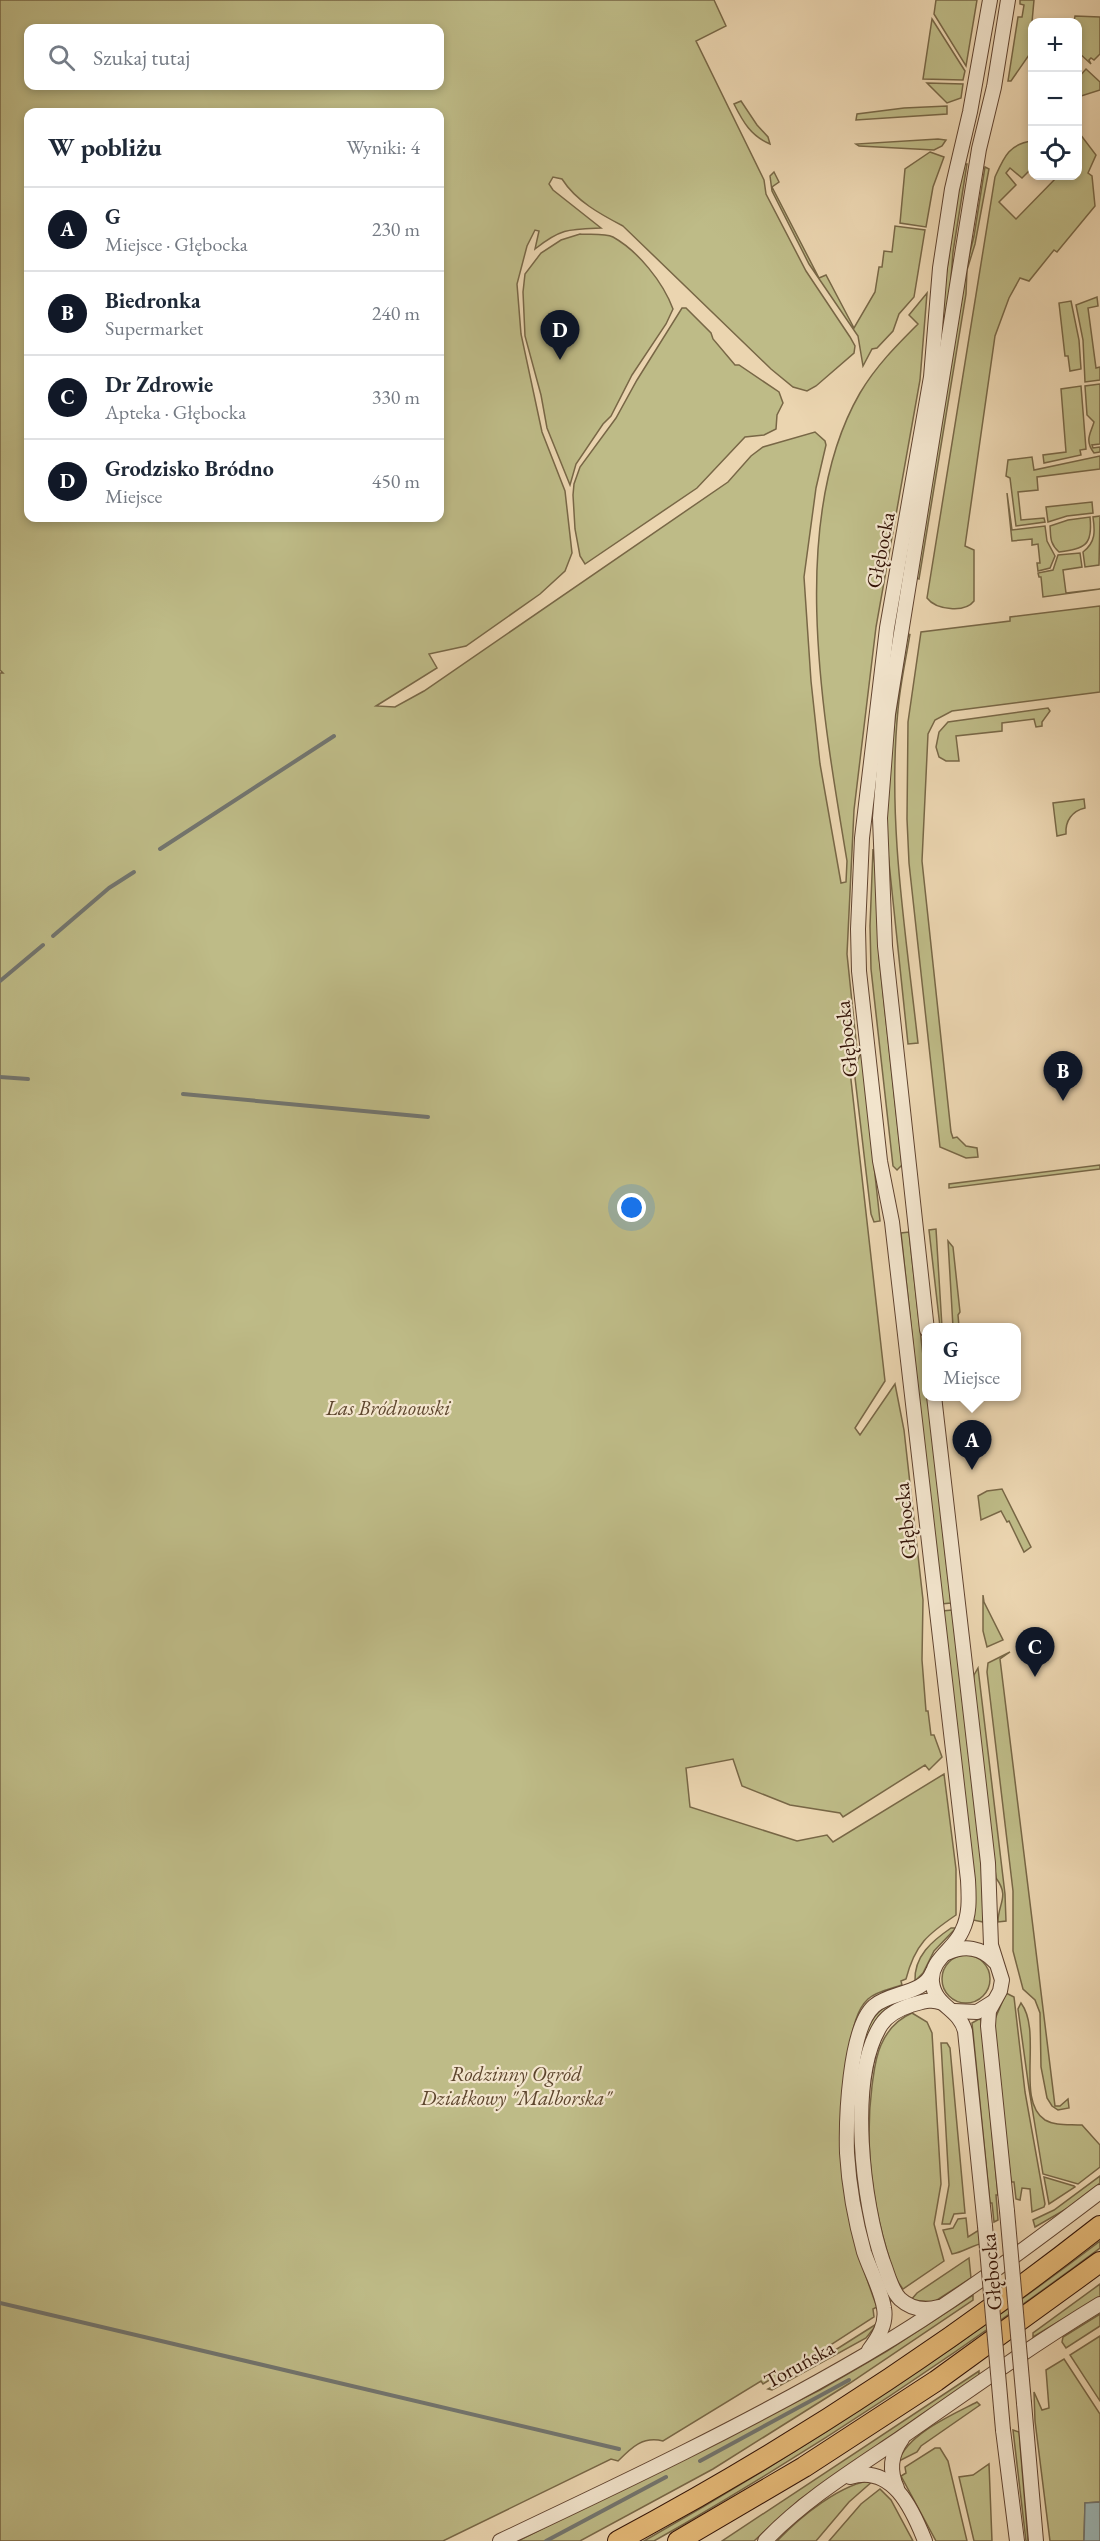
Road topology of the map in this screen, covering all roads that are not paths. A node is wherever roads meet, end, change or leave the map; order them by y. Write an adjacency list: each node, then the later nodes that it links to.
1 (990, 0): 5 (street, Głębocka)
2 (1008, 0): 3 (street, Głębocka)
3 (926, 1323)
4 (935, 1401): 6 (street, Głębocka)
5 (946, 1953): 6 (street); 7 (street, Głębocka)
6 (996, 1963): 8 (street, Głębocka)
7 (932, 1973): 9 (street, Głębocka); 15 (street)
8 (994, 2001): 9 (street); 25 (street, Głębocka, bridge)
9 (948, 2007): 14 (street); 24 (street, Głębocka, bridge)
10 (1100, 2193): 14 (street, Toruńska)
11 (1100, 2226): 20 (highway)
12 (1100, 2262): 21 (highway)
13 (1100, 2304): 16 (street)
14 (944, 2306): 15 (street, Toruńska)
15 (865, 2355): 19 (street, Toruńska)
16 (910, 2431): 17 (street); 18 (street)
17 (835, 2484): 18 (street); 22 (street)
18 (897, 2489): 23 (street)
19 (500, 2541)
20 (618, 2541)
21 (678, 2541)
22 (765, 2541)
23 (925, 2541)
24 (1017, 2541)
25 (1036, 2541)

